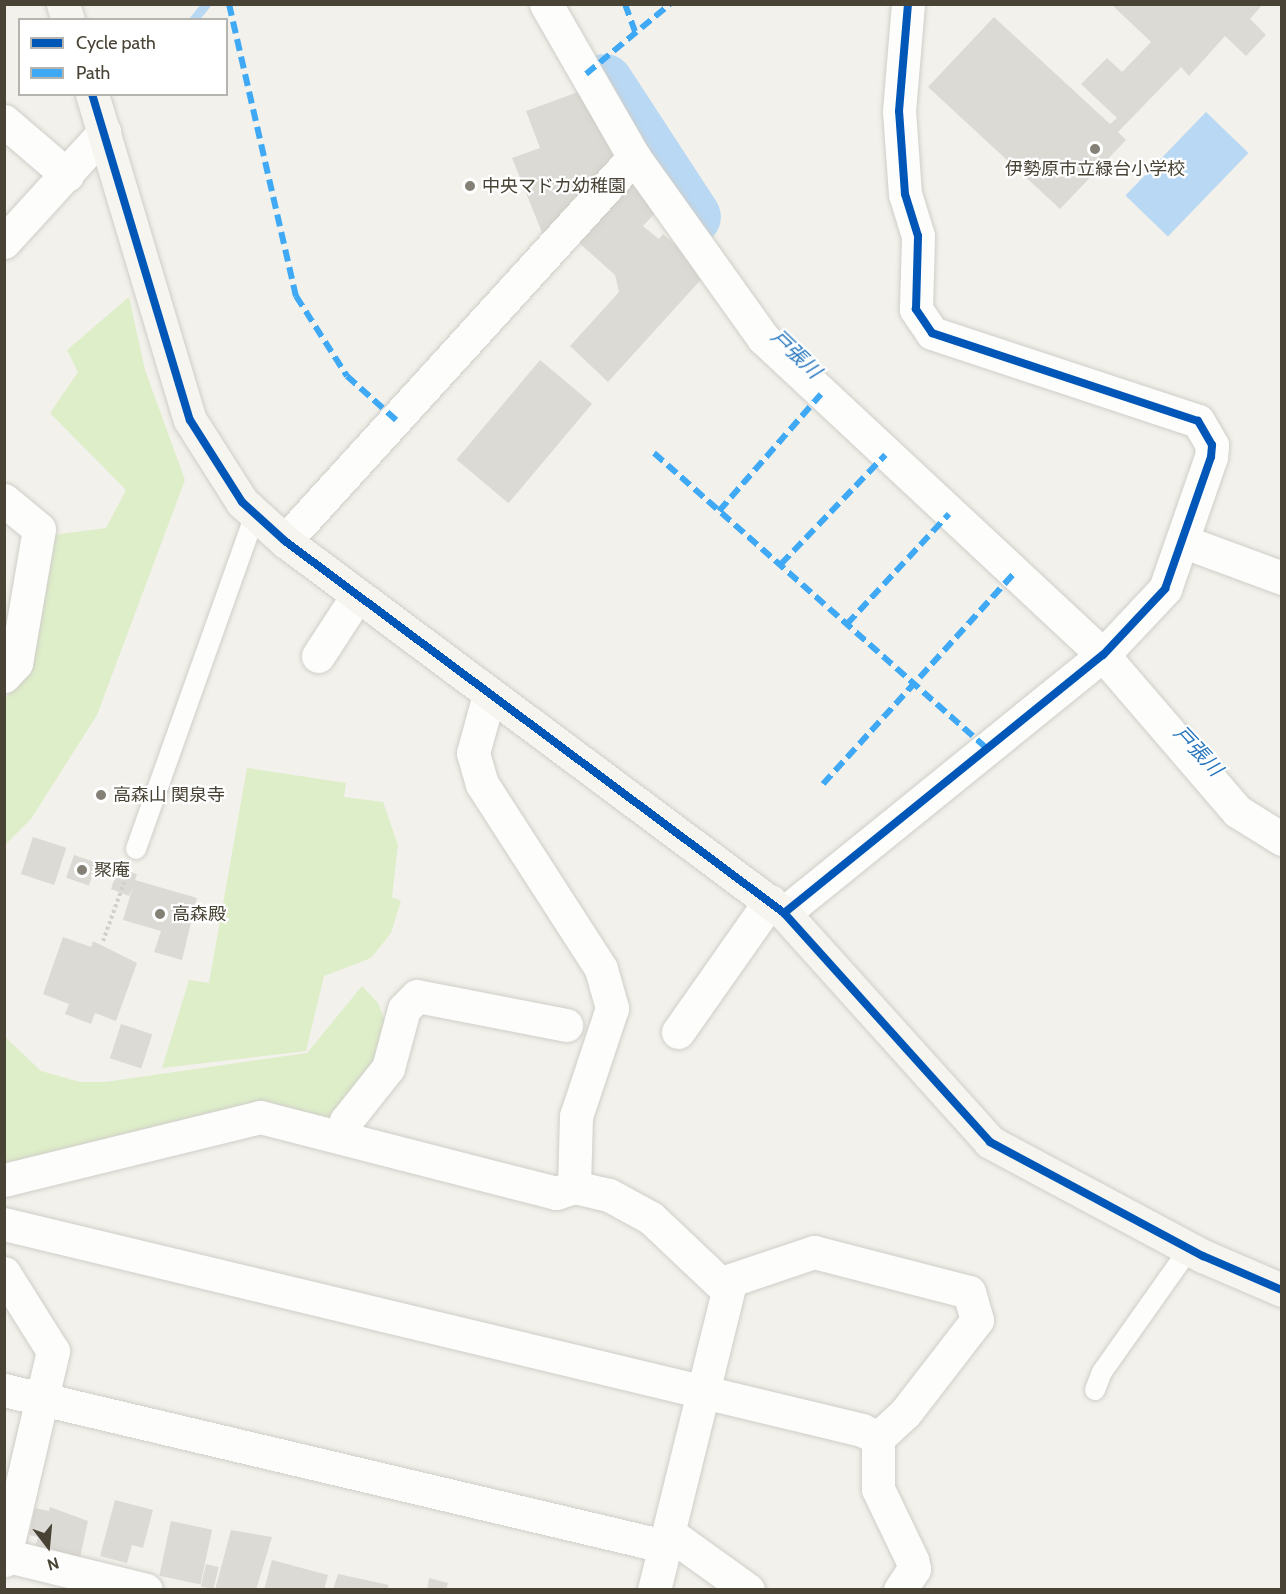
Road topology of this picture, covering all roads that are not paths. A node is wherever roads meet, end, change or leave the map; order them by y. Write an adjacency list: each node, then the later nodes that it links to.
1 (546, 4): 6 (street)
2 (908, 4): 11 (street)
3 (93, 96): 5 (street)
4 (4, 121): 7 (street)
5 (104, 132): 7 (street); 10 (street)
6 (634, 157): 12 (street); 15 (street)
7 (67, 175): 8 (street)
8 (4, 242)
9 (4, 500): 17 (street)
10 (255, 515): 12 (street); 20 (lane)
11 (1182, 541): 13 (street); 15 (street)
12 (285, 542): 14 (street)
13 (1281, 578)
14 (357, 596): 16 (street); 18 (street)
15 (1103, 655): 19 (street); 21 (street)
16 (318, 656)
17 (4, 676)
18 (489, 695): 21 (street); 26 (street)
19 (1281, 839)
20 (136, 849)
21 (777, 907): 23 (street); 28 (street)
22 (566, 1025): 24 (street)
23 (678, 1032)
24 (341, 1136): 25 (street); 26 (street)
25 (4, 1180)
26 (574, 1187): 30 (street)
27 (4, 1224): 34 (street)
28 (1189, 1249): 31 (street); 33 (lane)
29 (4, 1273): 35 (street)
30 (726, 1289): 34 (street); 36 (street)
31 (1281, 1290)
32 (4, 1390): 35 (street)
33 (1095, 1390)
34 (702, 1391): 36 (street); 37 (street)
35 (42, 1399): 37 (street); 38 (street)
36 (878, 1438): 42 (street)
37 (667, 1540): 40 (street); 41 (street)
38 (5, 1557): 39 (street)
39 (146, 1590)
40 (654, 1590)
41 (748, 1590)
42 (900, 1590)

